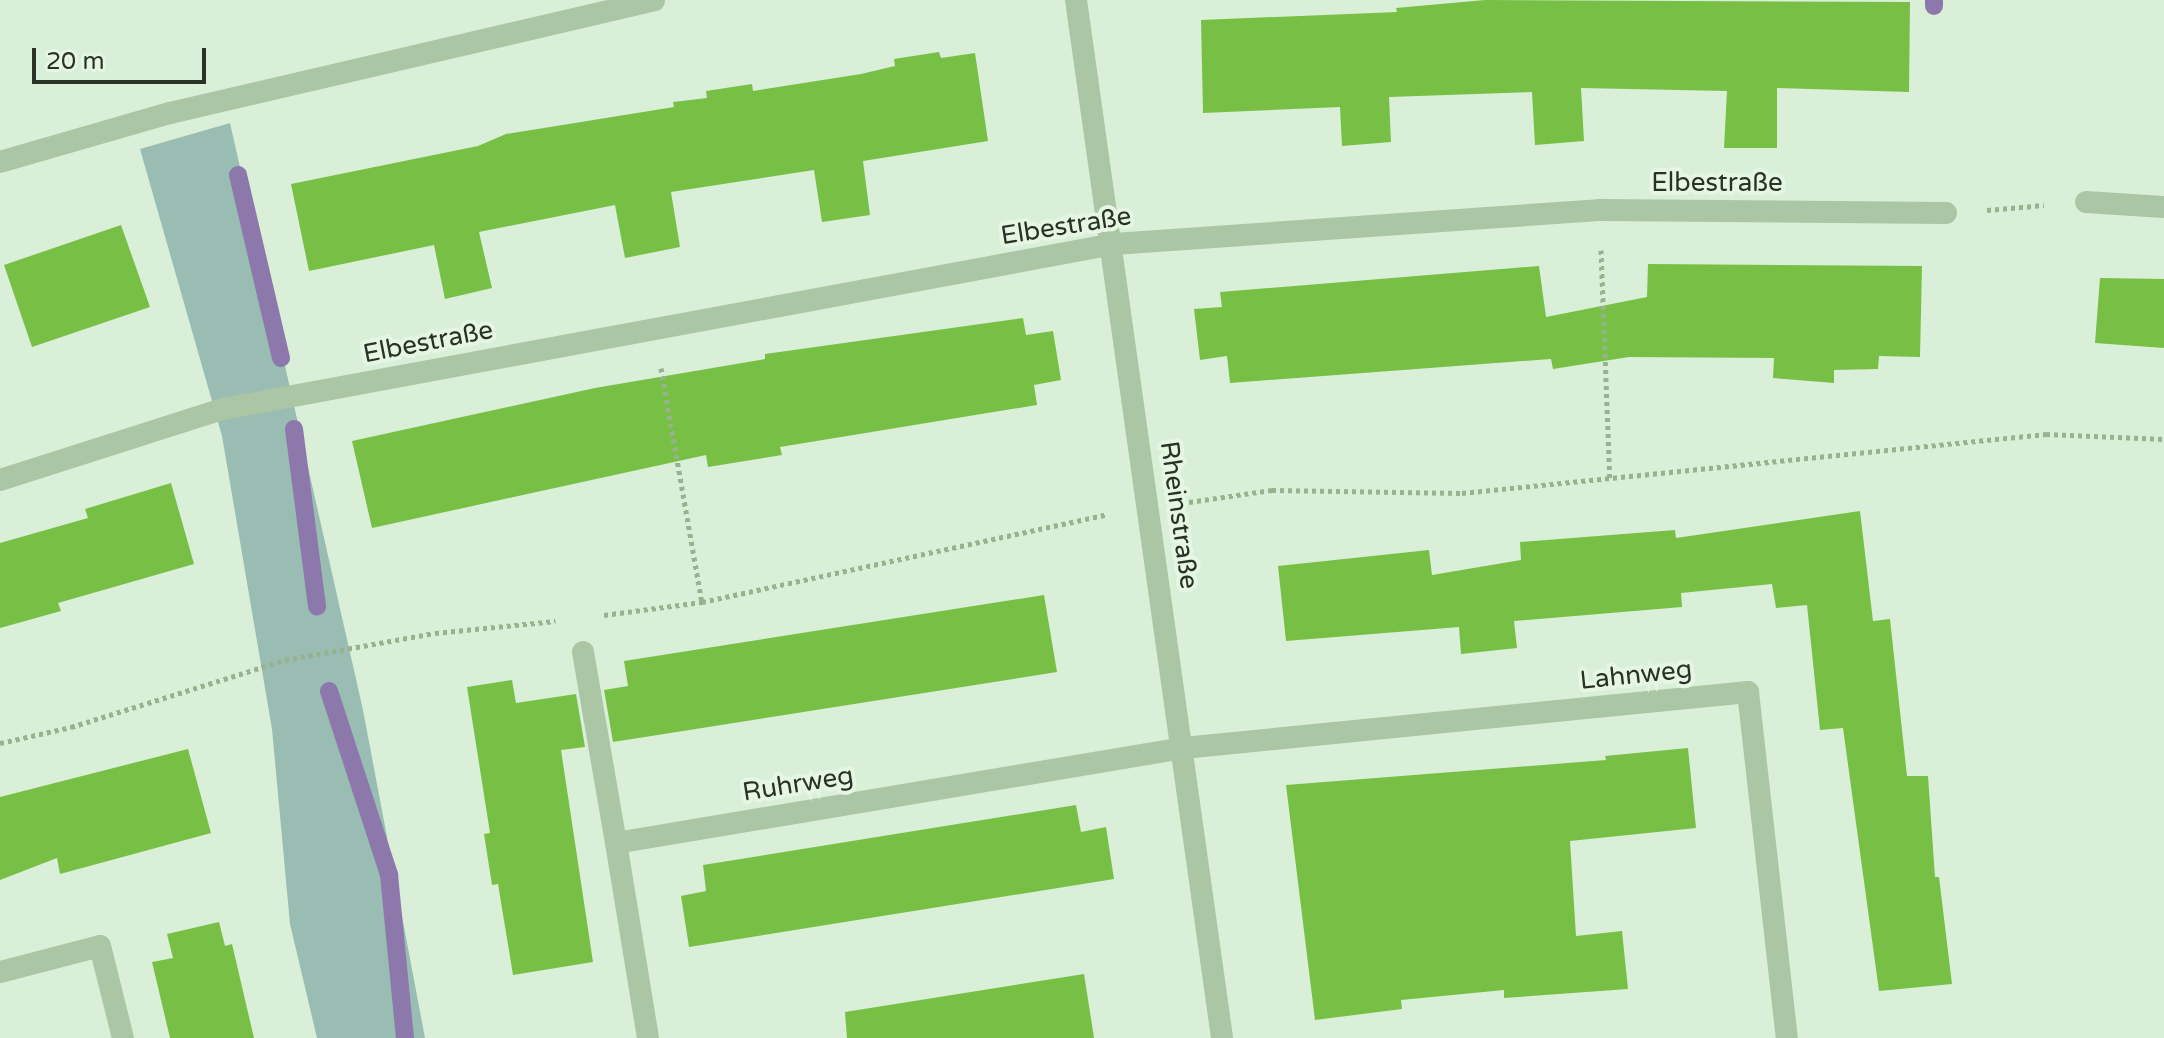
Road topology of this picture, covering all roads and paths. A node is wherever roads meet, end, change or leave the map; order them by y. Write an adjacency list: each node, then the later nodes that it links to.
1 (654, 0): 3 (street)
2 (1076, 0): 8 (street, Rheinstraße)
3 (0, 162)
4 (2086, 202): 5 (street); 7 (path)
5 (2164, 207)
6 (1599, 210): 7 (street, Elbestraße); 8 (street, Elbestraße); 12 (path)
7 (1946, 213)
8 (1114, 244): 9 (street, Elbestraße); 13 (street, Rheinstraße)
9 (654, 328): 11 (street, Elbestraße); 14 (path)
10 (2164, 439): 12 (path)
11 (0, 480)
12 (1610, 481): 13 (path)
13 (1150, 507): 14 (path); 19 (street, Rheinstraße)
14 (702, 602): 15 (path)
15 (593, 617)
16 (562, 620): 18 (path)
17 (583, 652): 20 (street)
18 (0, 743)
19 (1183, 748): 20 (street, Ruhrweg); 24 (street, Rheinstraße); 25 (street, Lahnweg)
20 (616, 843): 23 (street)
21 (0, 972): 22 (street)
22 (123, 1038)
23 (648, 1038)
24 (1222, 1038)
25 (1787, 1038)

